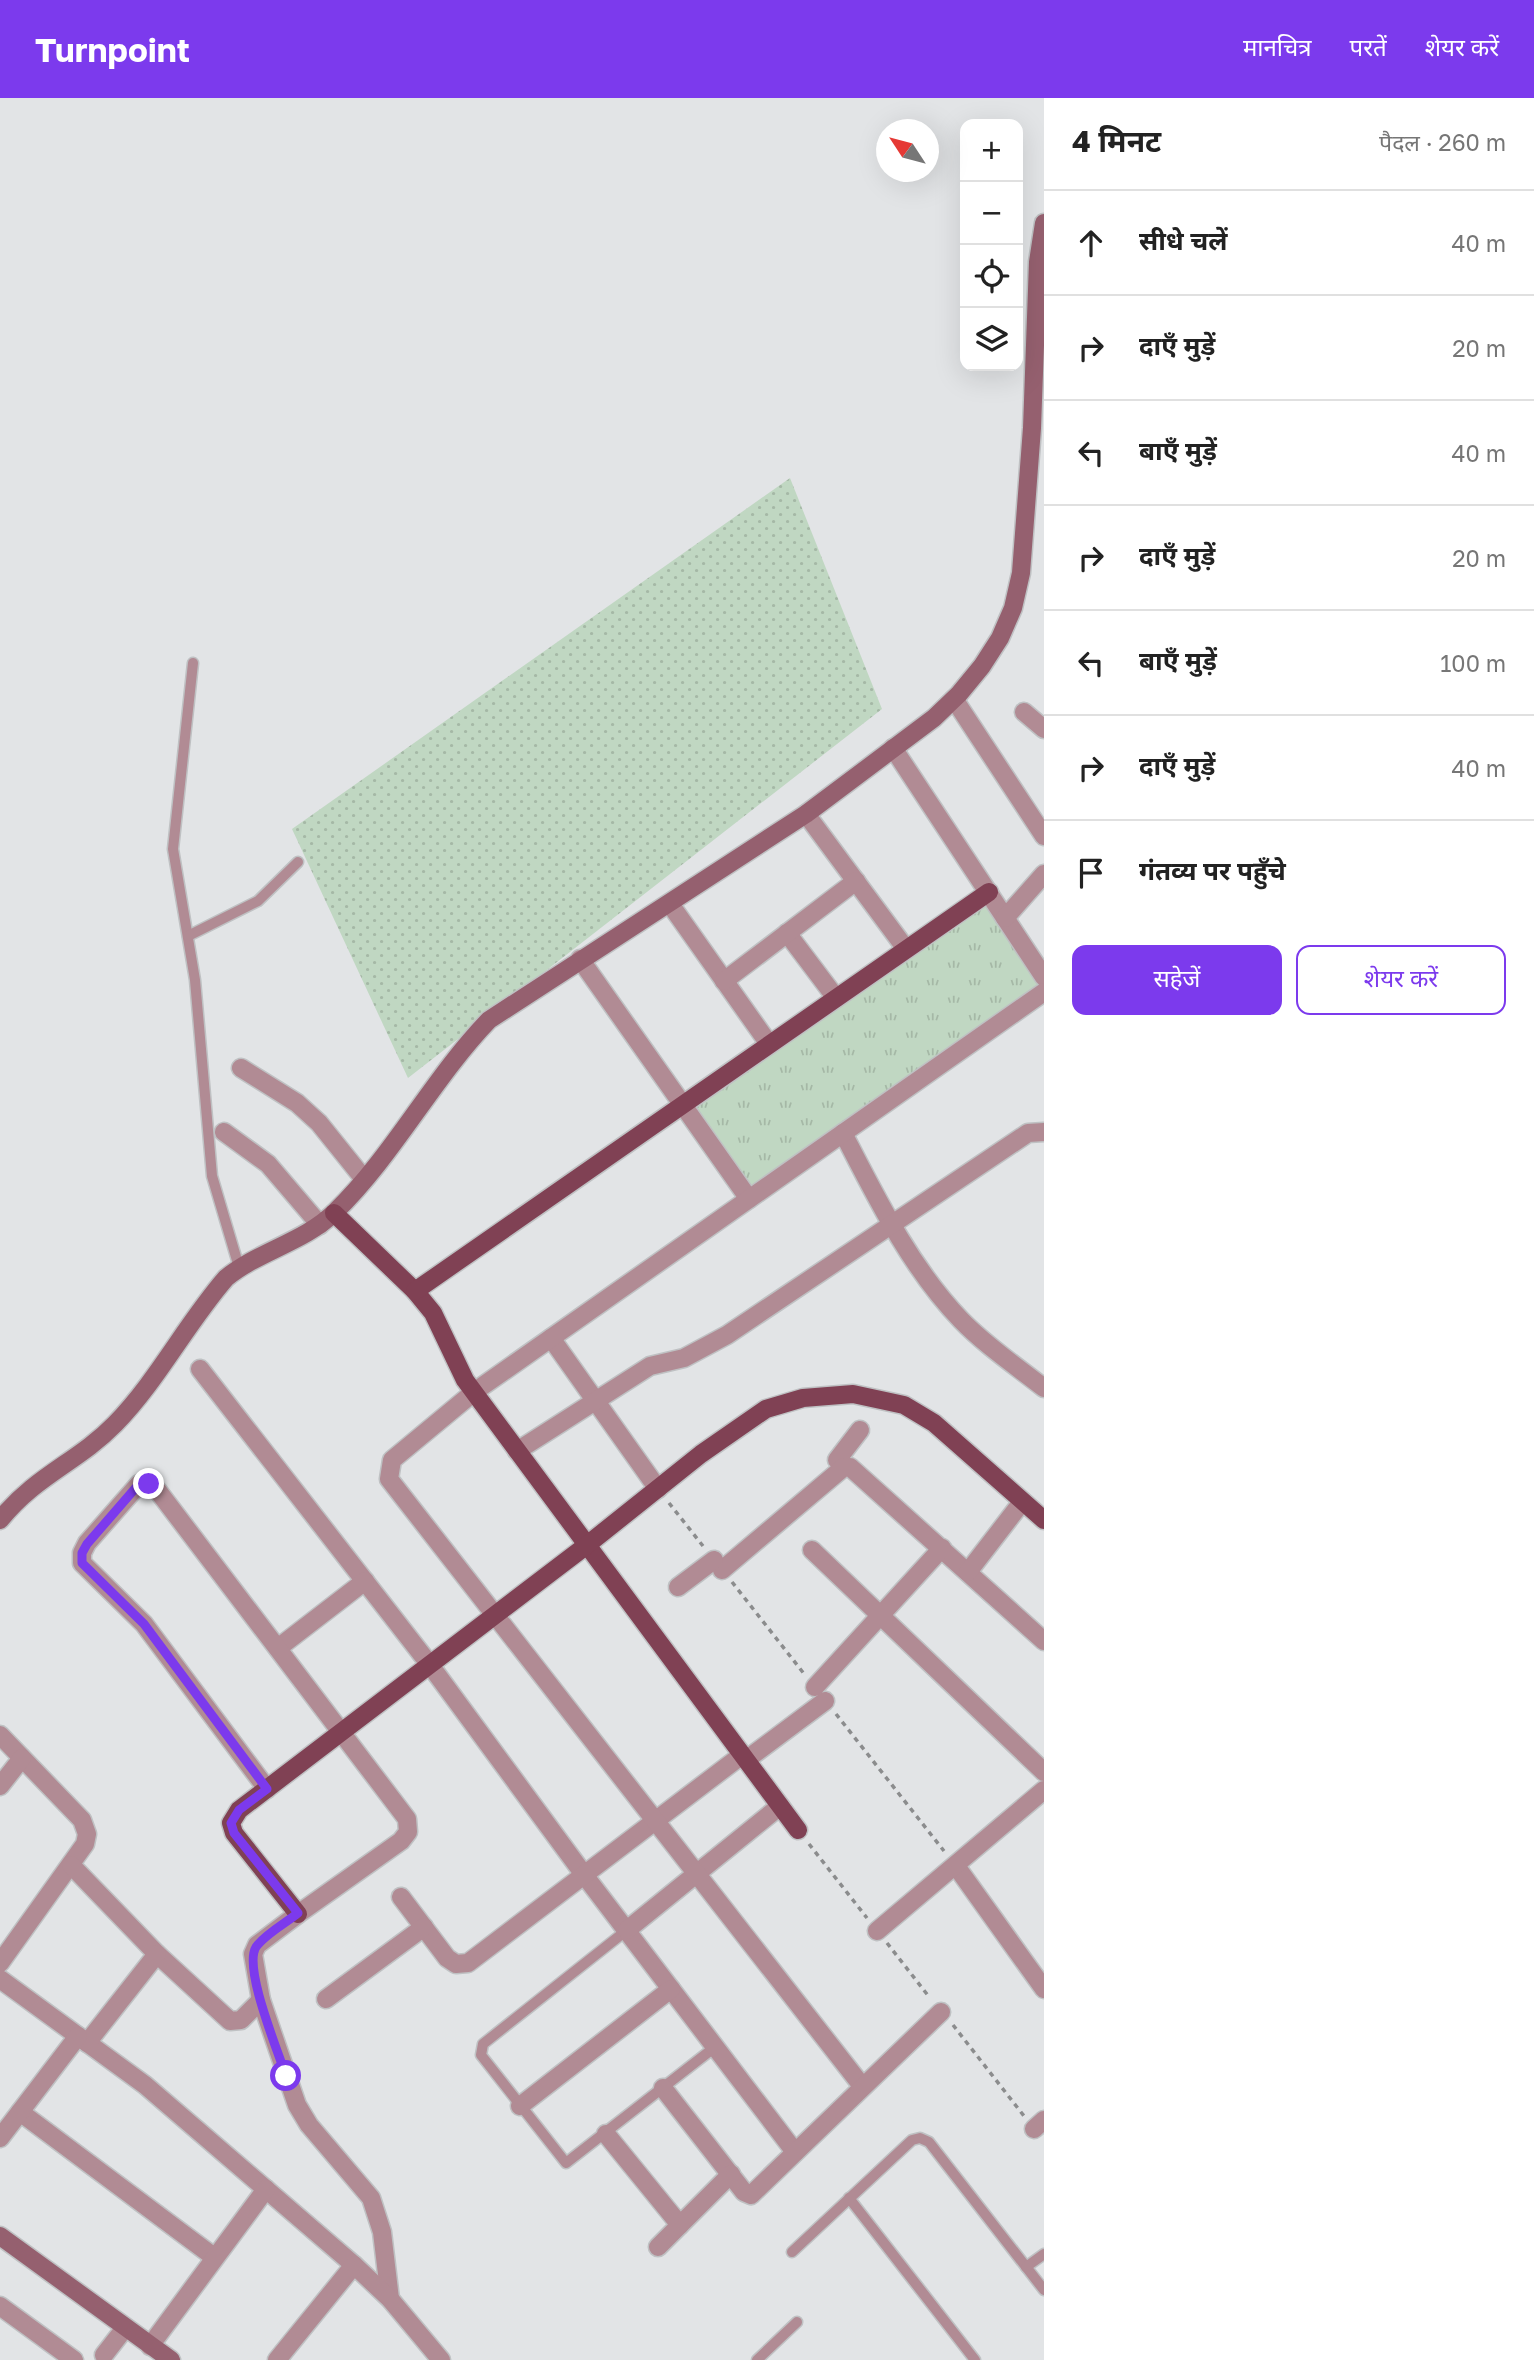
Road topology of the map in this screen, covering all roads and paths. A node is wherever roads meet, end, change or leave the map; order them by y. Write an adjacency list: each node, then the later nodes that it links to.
1 (1044, 223): 3 (street)
2 (193, 663): 16 (lane)
3 (954, 699): 6 (street); 8 (street)
4 (1024, 712): 5 (street)
5 (1044, 729)
6 (893, 748): 7 (street); 12 (street)
7 (806, 814): 11 (street); 13 (street)
8 (1044, 835)
9 (298, 862): 16 (lane)
10 (1044, 874): 14 (street)
11 (856, 881): 15 (street); 17 (street)
12 (989, 892): 14 (street); 17 (main road)
13 (670, 904): 18 (street); 20 (street)
14 (1005, 918): 19 (street)
15 (787, 933): 20 (street); 22 (street)
16 (188, 936): 34 (lane)
17 (906, 949): 22 (main road)
18 (580, 959): 25 (street); 29 (street)
19 (1044, 977)
20 (724, 981): 23 (street)
21 (1044, 992): 28 (street)
22 (836, 998): 23 (main road)
23 (769, 1044): 25 (main road)
24 (242, 1068): 29 (street)
25 (683, 1104): 30 (street); 35 (main road)
26 (224, 1132): 33 (street)
27 (1044, 1132): 32 (street)
28 (842, 1133): 30 (street); 32 (street)
29 (364, 1179): 31 (street)
30 (749, 1199): 36 (street)
31 (334, 1213): 33 (street); 35 (main road)
32 (890, 1223): 38 (street); 40 (street)
33 (320, 1225): 34 (street)
34 (239, 1267): 46 (street)
35 (415, 1291): 39 (main road)
36 (551, 1338): 39 (street); 40 (street)
37 (200, 1369): 52 (street)
38 (1044, 1388)
39 (474, 1392): 42 (main road); 54 (street)
40 (594, 1400): 42 (street); 44 (street)
41 (860, 1430): 43 (street)
42 (517, 1451): 48 (main road)
43 (844, 1467): 49 (street); 53 (street)
44 (657, 1489): 45 (main road); 48 (main road)
45 (1022, 1502): 47 (main road); 51 (street)
46 (0, 1520)
47 (1044, 1520)
48 (587, 1545): 54 (main road); 61 (main road)
49 (942, 1548): 51 (street); 55 (street)
50 (812, 1550): 55 (street)
51 (968, 1572): 56 (street)
52 (365, 1581): 57 (street); 58 (street)
53 (678, 1587)
54 (495, 1615): 58 (main road); 68 (street)
55 (881, 1617): 61 (street); 63 (street)
56 (1044, 1641)
57 (278, 1648): 59 (street); 65 (street)
58 (430, 1665): 59 (main road); 73 (street)
59 (343, 1731): 65 (main road); 75 (street)
60 (0, 1735): 62 (street)
61 (744, 1757): 67 (main road); 68 (street)
62 (22, 1758): 64 (street); 70 (street)
63 (1044, 1772)
64 (0, 1786)
65 (267, 1789): 75 (main road)
66 (1044, 1790): 71 (street)
67 (780, 1806): 69 (main road); 72 (street)
68 (655, 1822): 72 (street); 73 (street)
69 (798, 1830): 78 (path)
70 (71, 1865): 79 (street); 80 (street)
71 (956, 1866): 78 (street); 83 (street)
72 (696, 1874): 77 (street); 89 (street)
73 (585, 1876): 76 (street); 77 (street)
74 (401, 1897): 76 (street)
75 (298, 1913): 85 (street)
76 (424, 1927): 84 (street)
77 (627, 1930): 82 (street); 91 (lane)
78 (877, 1931): 86 (path)
79 (157, 1954): 85 (street); 87 (street)
80 (0, 1963)
81 (0, 1979): 87 (street)
82 (671, 1989): 88 (street); 91 (street)
83 (1044, 1989)
84 (326, 1999)
85 (261, 2000): 109 (street)
86 (941, 2012): 89 (street); 93 (path)
87 (83, 2039): 92 (street); 98 (street)
88 (715, 2047): 90 (lane); 96 (street)
89 (862, 2086): 96 (street)
90 (663, 2088): 94 (lane); 97 (street)
91 (520, 2106): 94 (lane)
92 (20, 2112): 95 (street); 105 (street)
93 (1039, 2124)
94 (606, 2134): 100 (street)
95 (0, 2138)
96 (795, 2152): 97 (street)
97 (731, 2174): 100 (street)
98 (265, 2189): 105 (street); 106 (street)
99 (849, 2198): 103 (lane); 107 (lane); 120 (lane)
100 (680, 2225): 102 (street)
101 (0, 2236): 112 (street)
102 (658, 2247)
103 (792, 2252)
104 (1044, 2253): 107 (lane)
105 (214, 2257): 113 (street)
106 (354, 2264): 109 (street); 117 (street)
107 (1026, 2267): 108 (lane)
108 (1044, 2290)
109 (390, 2299): 118 (street)
110 (0, 2306): 115 (street)
111 (797, 2322): 119 (lane)
112 (125, 2328): 113 (street); 114 (street)
113 (150, 2346): 116 (street)
114 (104, 2355)
115 (74, 2360)
116 (171, 2360)
117 (277, 2360)
118 (441, 2360)
119 (757, 2360)
120 (975, 2360)

